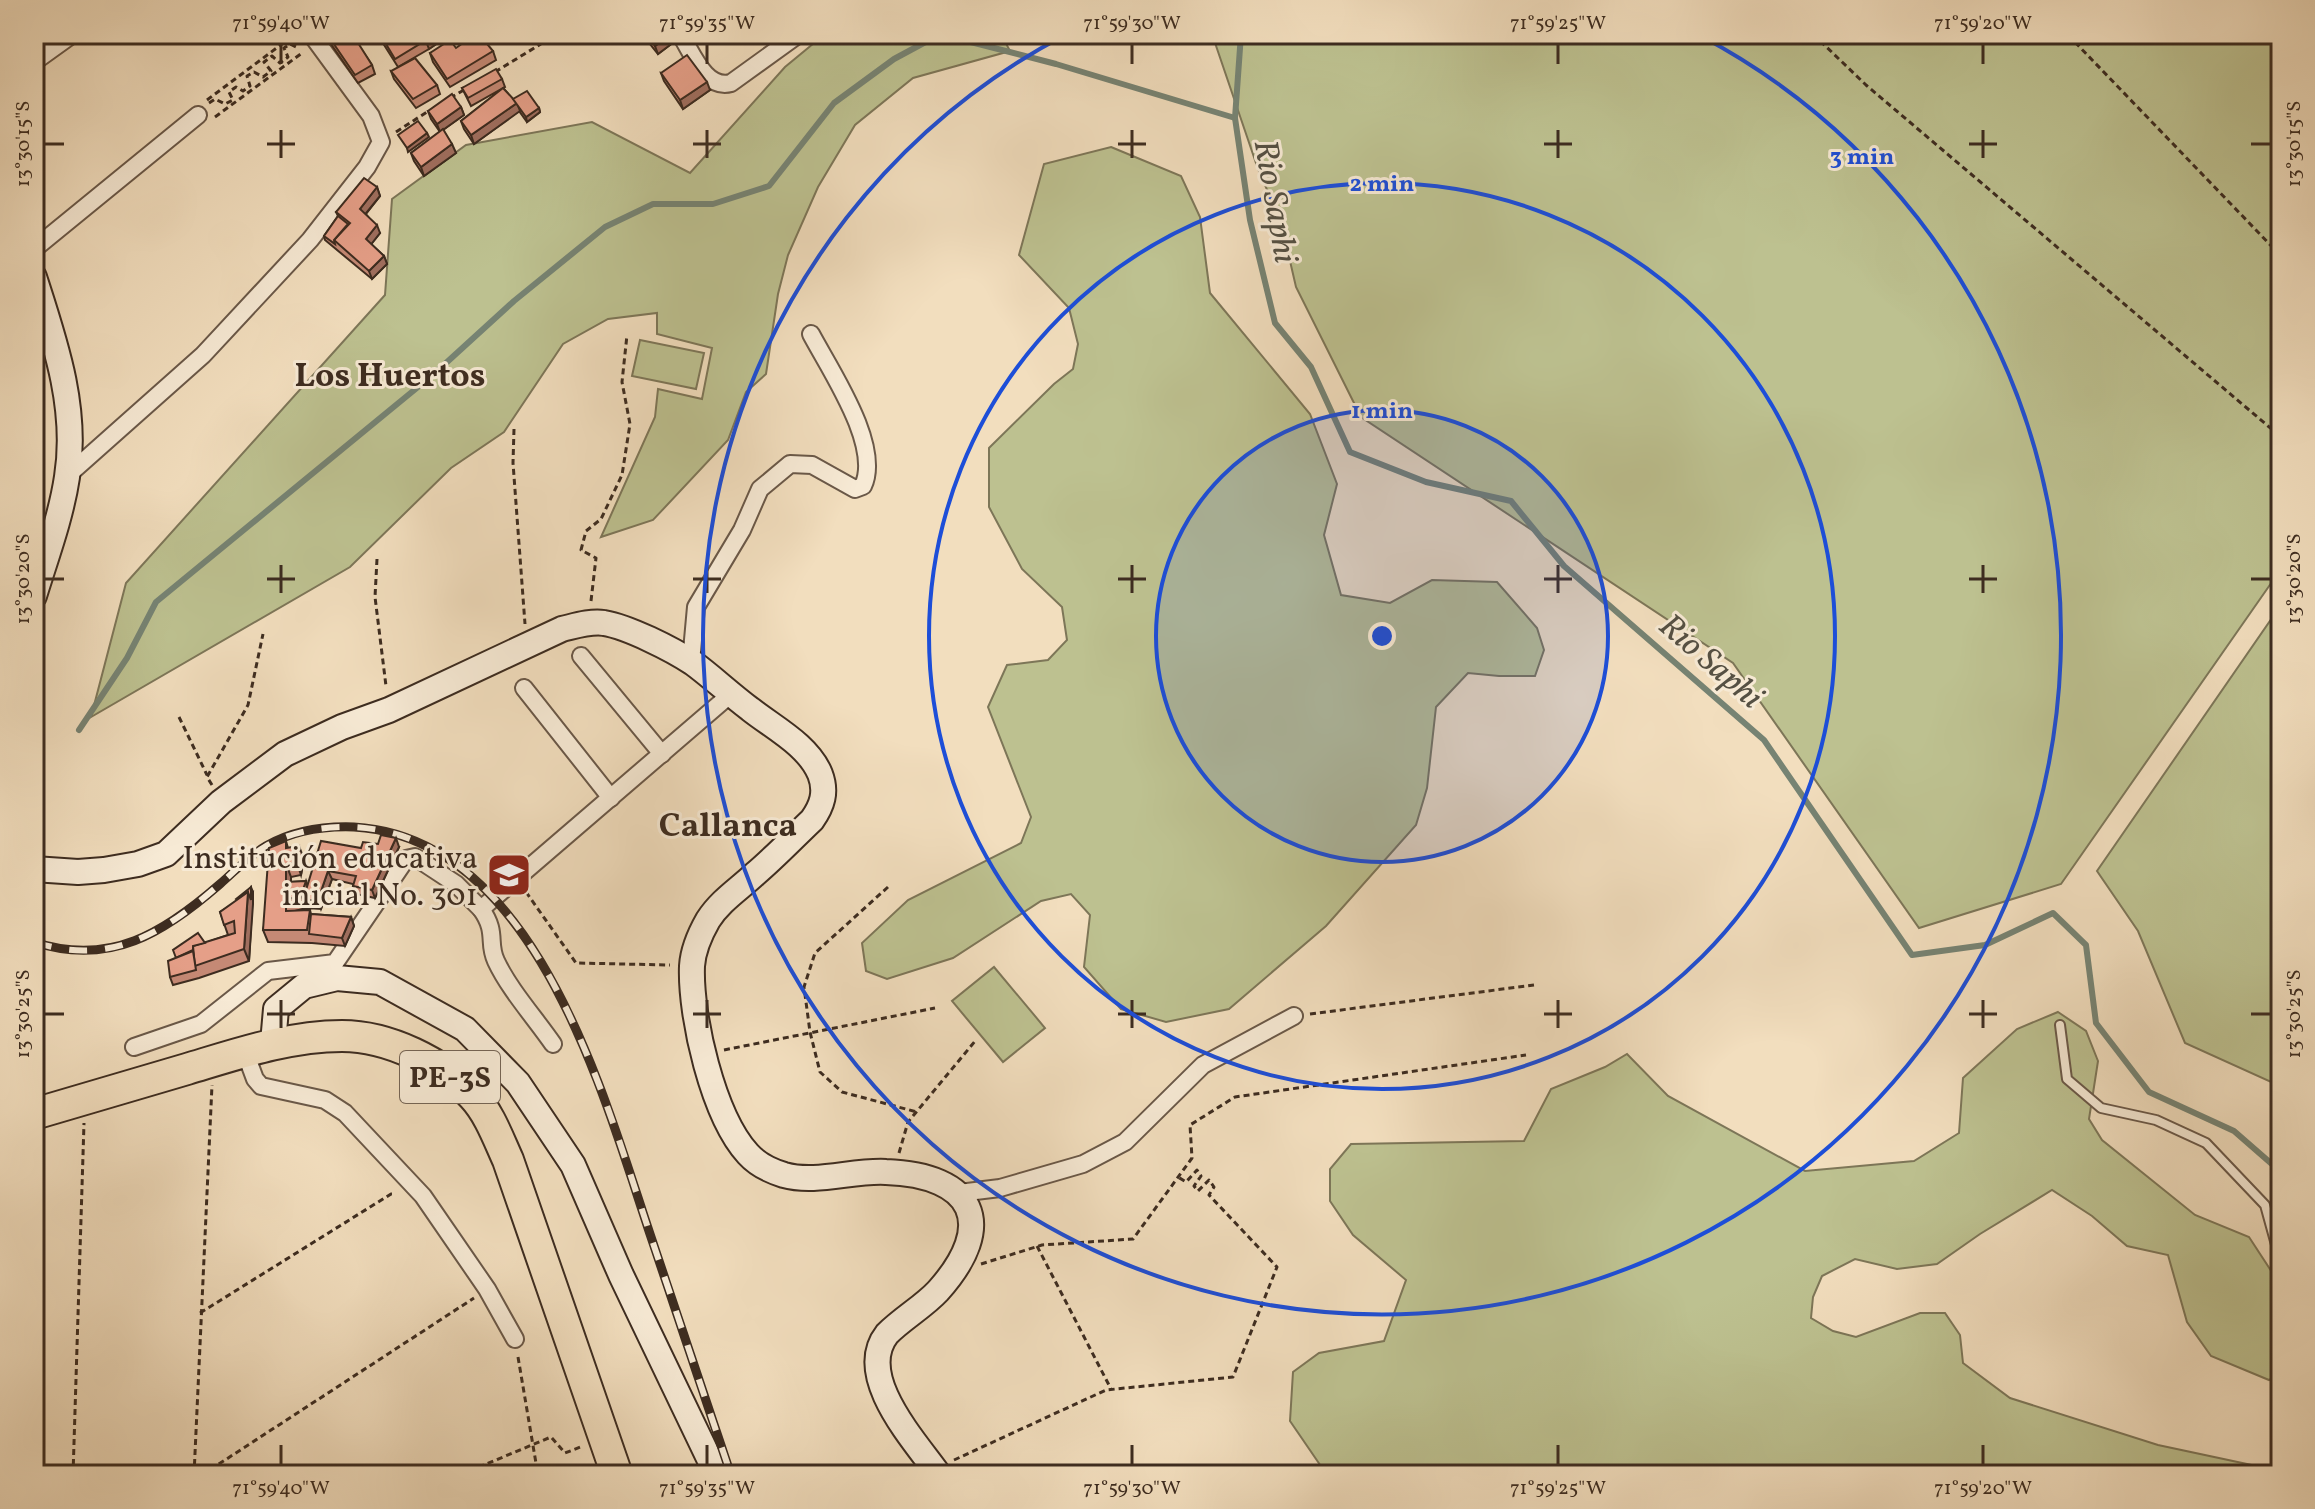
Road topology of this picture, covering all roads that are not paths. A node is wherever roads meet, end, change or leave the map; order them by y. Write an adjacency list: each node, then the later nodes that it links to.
1 (73, 34): 5 (street)
2 (680, 34): 3 (street)
3 (799, 34)
4 (309, 39): 10 (street)
5 (34, 62)
6 (198, 115): 7 (street)
7 (34, 249)
8 (34, 277): 10 (main road)
9 (811, 334): 13 (street)
10 (68, 475): 11 (main road)
11 (34, 596)
12 (581, 656): 16 (street)
13 (691, 662): 15 (main road); 18 (main road)
14 (524, 688): 17 (street)
15 (731, 694): 16 (street); 28 (main road)
16 (662, 754): 17 (street)
17 (611, 798): 19 (street)
18 (34, 869)
19 (481, 909): 20 (street); 24 (street)
20 (335, 963): 21 (street); 25 (street)
21 (355, 980): 26 (main road); 33 (main road)
22 (1294, 1016): 28 (street)
23 (2060, 1025): 29 (lane)
24 (553, 1044)
25 (134, 1047)
26 (259, 1048): 27 (highway, PE-3S); 30 (street); 32 (highway, PE-3S)
27 (34, 1114)
28 (959, 1193): 31 (main road)
29 (2281, 1263)
30 (515, 1339)
31 (937, 1472)
32 (617, 1475)
33 (717, 1475)

